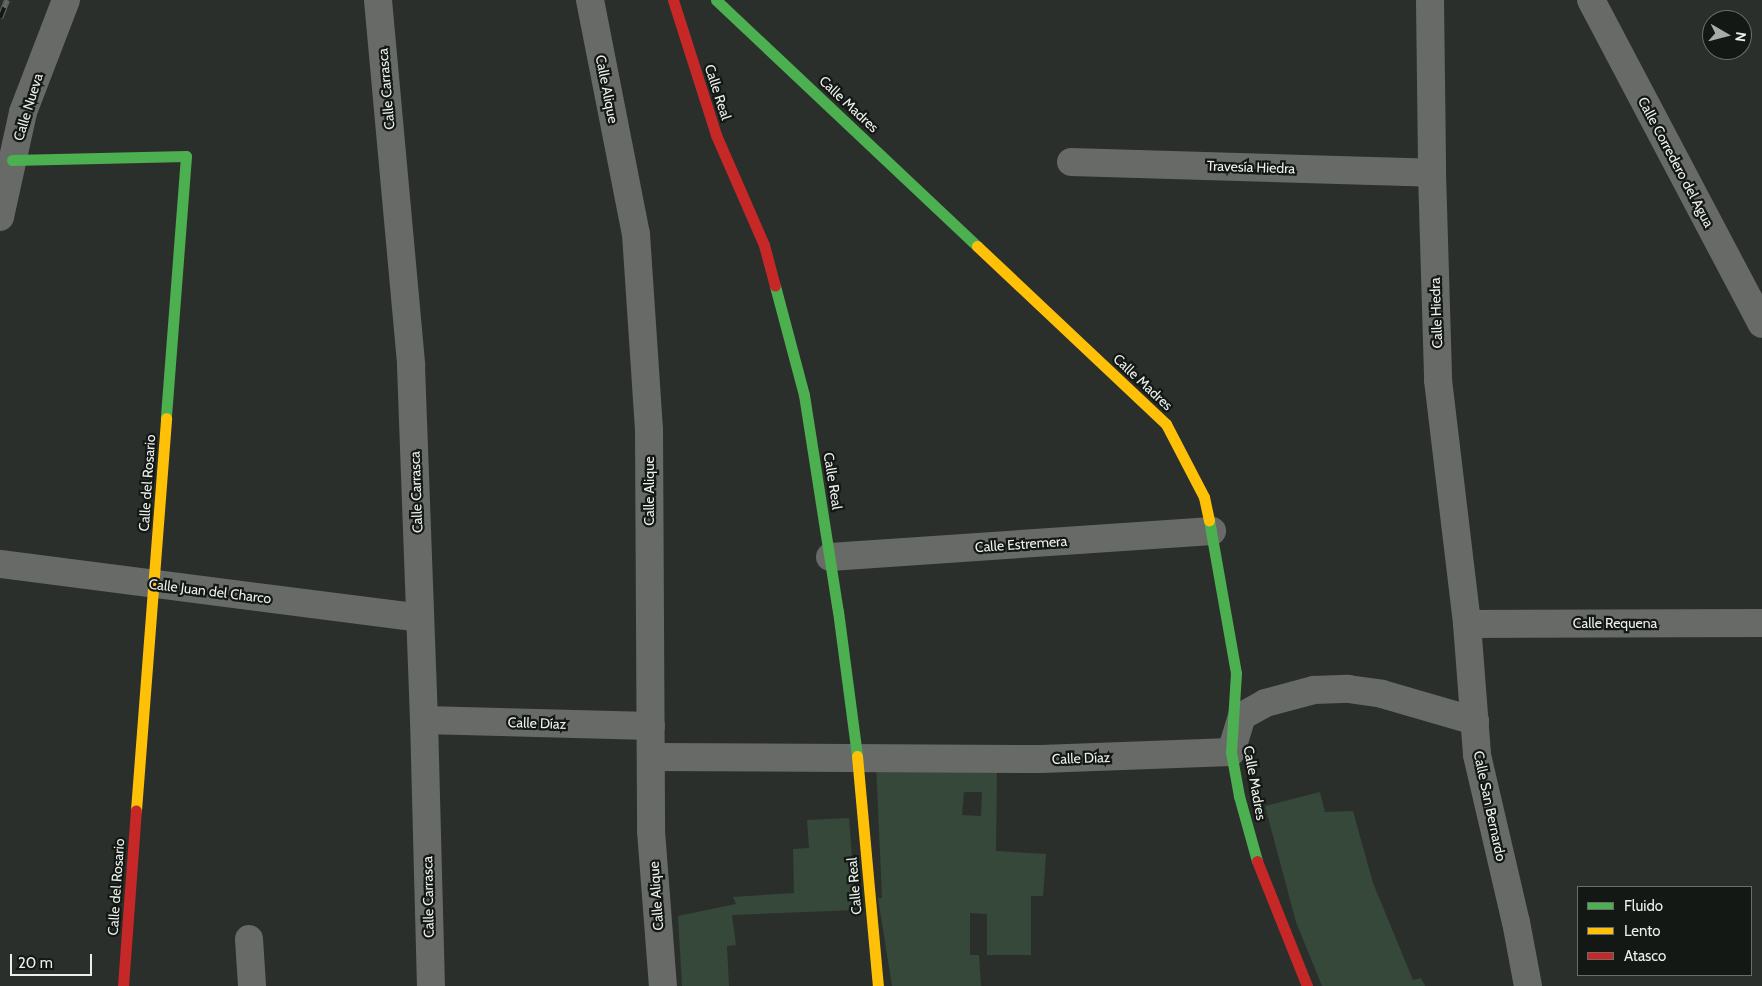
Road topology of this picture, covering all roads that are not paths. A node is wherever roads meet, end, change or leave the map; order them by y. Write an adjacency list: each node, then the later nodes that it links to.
1 (66, 0): 8 (street, Calle Nueva)
2 (378, 0): 17 (street, Calle Carrasca)
3 (590, 0): 22 (street, Calle Alique)
4 (673, 0): 14 (street, Calle Real)
5 (716, 0): 13 (street, Calle Madres)
6 (1430, 0): 10 (street, Calle Hiedra)
7 (1591, 0): 12 (street, Calle Corredero del Agua)
8 (13, 142): 11 (street, Calle Nueva); 16 (street, Calle del Rosario)
9 (1071, 162): 10 (street, Travesía Hiedra)
10 (1432, 173): 19 (street, Calle Hiedra)
11 (0, 217)
12 (1762, 324)
13 (1212, 531): 14 (street, Calle Estremera); 23 (street, Calle Madres)
14 (830, 557): 25 (street, Calle Real)
15 (0, 564): 16 (street, Calle Juan del Charco)
16 (154, 584): 17 (street, Calle Juan del Charco); 27 (street, Calle del Rosario)
17 (420, 618): 20 (street, Calle Carrasca)
18 (1762, 622): 19 (street, Calle Requena)
19 (1467, 624): 21 (street, Calle San Bernardo)
20 (424, 720): 22 (street, Calle Díaz); 29 (street, Calle Carrasca)
21 (1475, 721): 23 (street); 33 (street, Calle San Bernardo)
22 (651, 726): 24 (street, Calle Alique)
23 (1231, 752): 25 (street, Calle Díaz); 32 (street, Calle Madres)
24 (651, 758): 25 (street, Calle Díaz); 30 (street, Calle Alique)
25 (857, 758): 31 (street, Calle Real)
26 (249, 939): 28 (street)
27 (123, 986)
28 (252, 986)
29 (430, 986)
30 (663, 986)
31 (878, 986)
32 (1307, 986)
33 (1528, 986)

